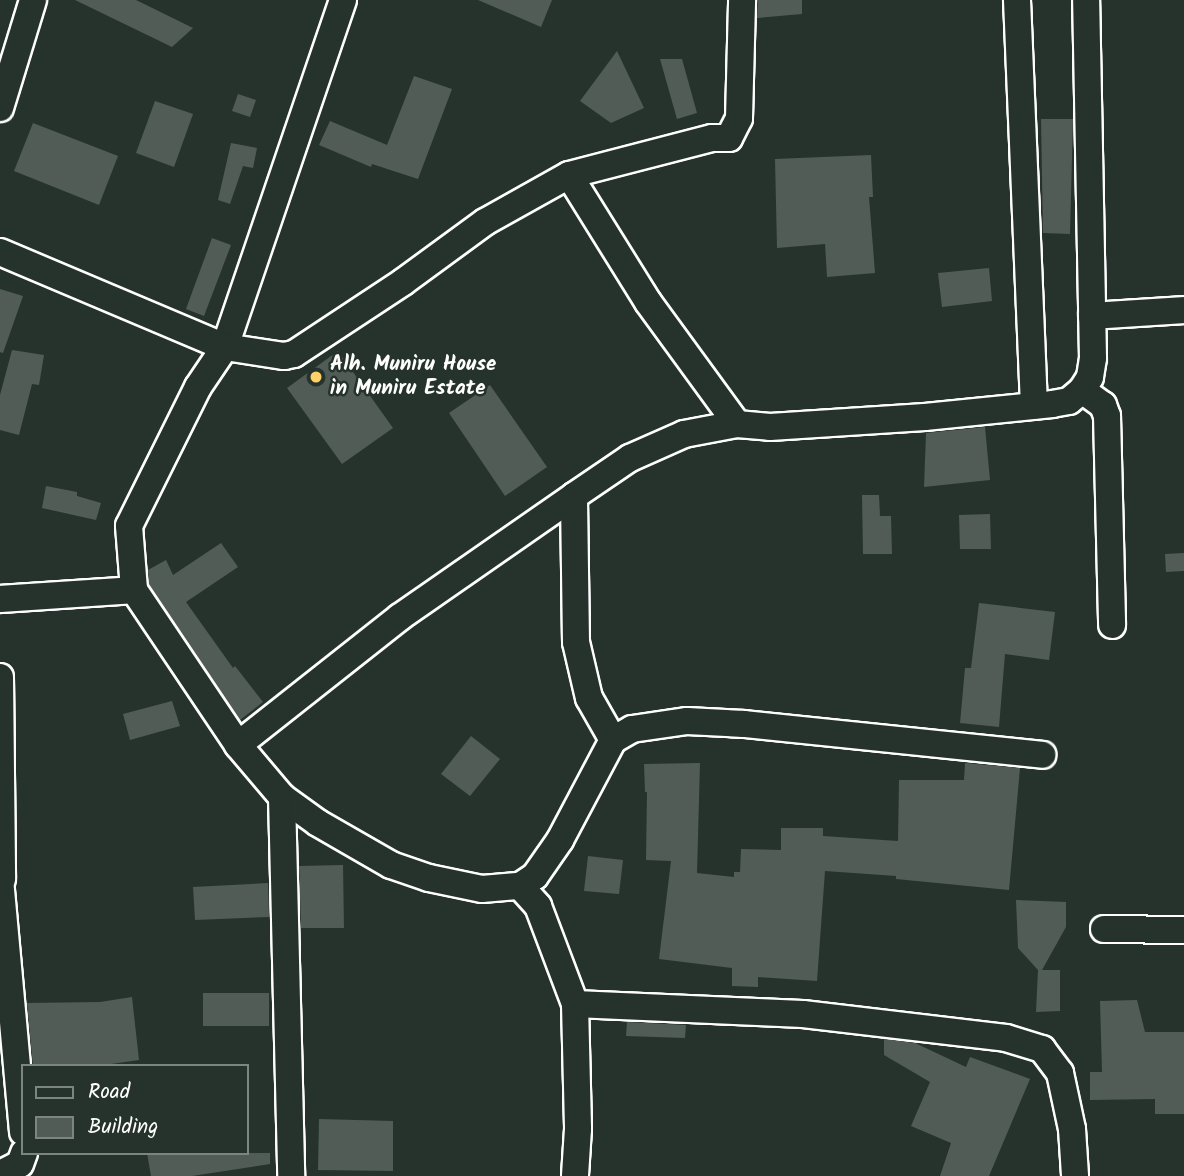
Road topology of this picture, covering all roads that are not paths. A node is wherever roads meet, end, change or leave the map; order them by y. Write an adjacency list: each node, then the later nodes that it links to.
1 (33, 0): 6 (street)
2 (343, 0): 11 (street)
3 (742, 0): 7 (street)
4 (1017, 0): 13 (street)
5 (1086, 0): 10 (street)
6 (0, 108)
7 (569, 175): 11 (street); 14 (street)
8 (0, 251): 11 (street)
9 (1184, 310): 10 (street)
10 (1092, 316): 12 (street)
11 (225, 347): 16 (street)
12 (1082, 390): 13 (street); 18 (street)
13 (1034, 406): 14 (street)
14 (737, 424): 15 (street)
15 (574, 496): 20 (street); 21 (street)
16 (134, 590): 17 (street); 21 (street)
17 (0, 600)
18 (1112, 625)
19 (0, 677): 24 (street)
20 (613, 740): 22 (street); 25 (street)
21 (237, 745): 23 (street)
22 (1042, 755)
23 (282, 797): 25 (street); 30 (street)
24 (1, 879): 29 (street)
25 (520, 886): 28 (street)
26 (1104, 929): 27 (street)
27 (1184, 930)
28 (575, 1004): 31 (street); 32 (street)
29 (21, 1109)
30 (290, 1176)
31 (575, 1176)
32 (1075, 1176)

